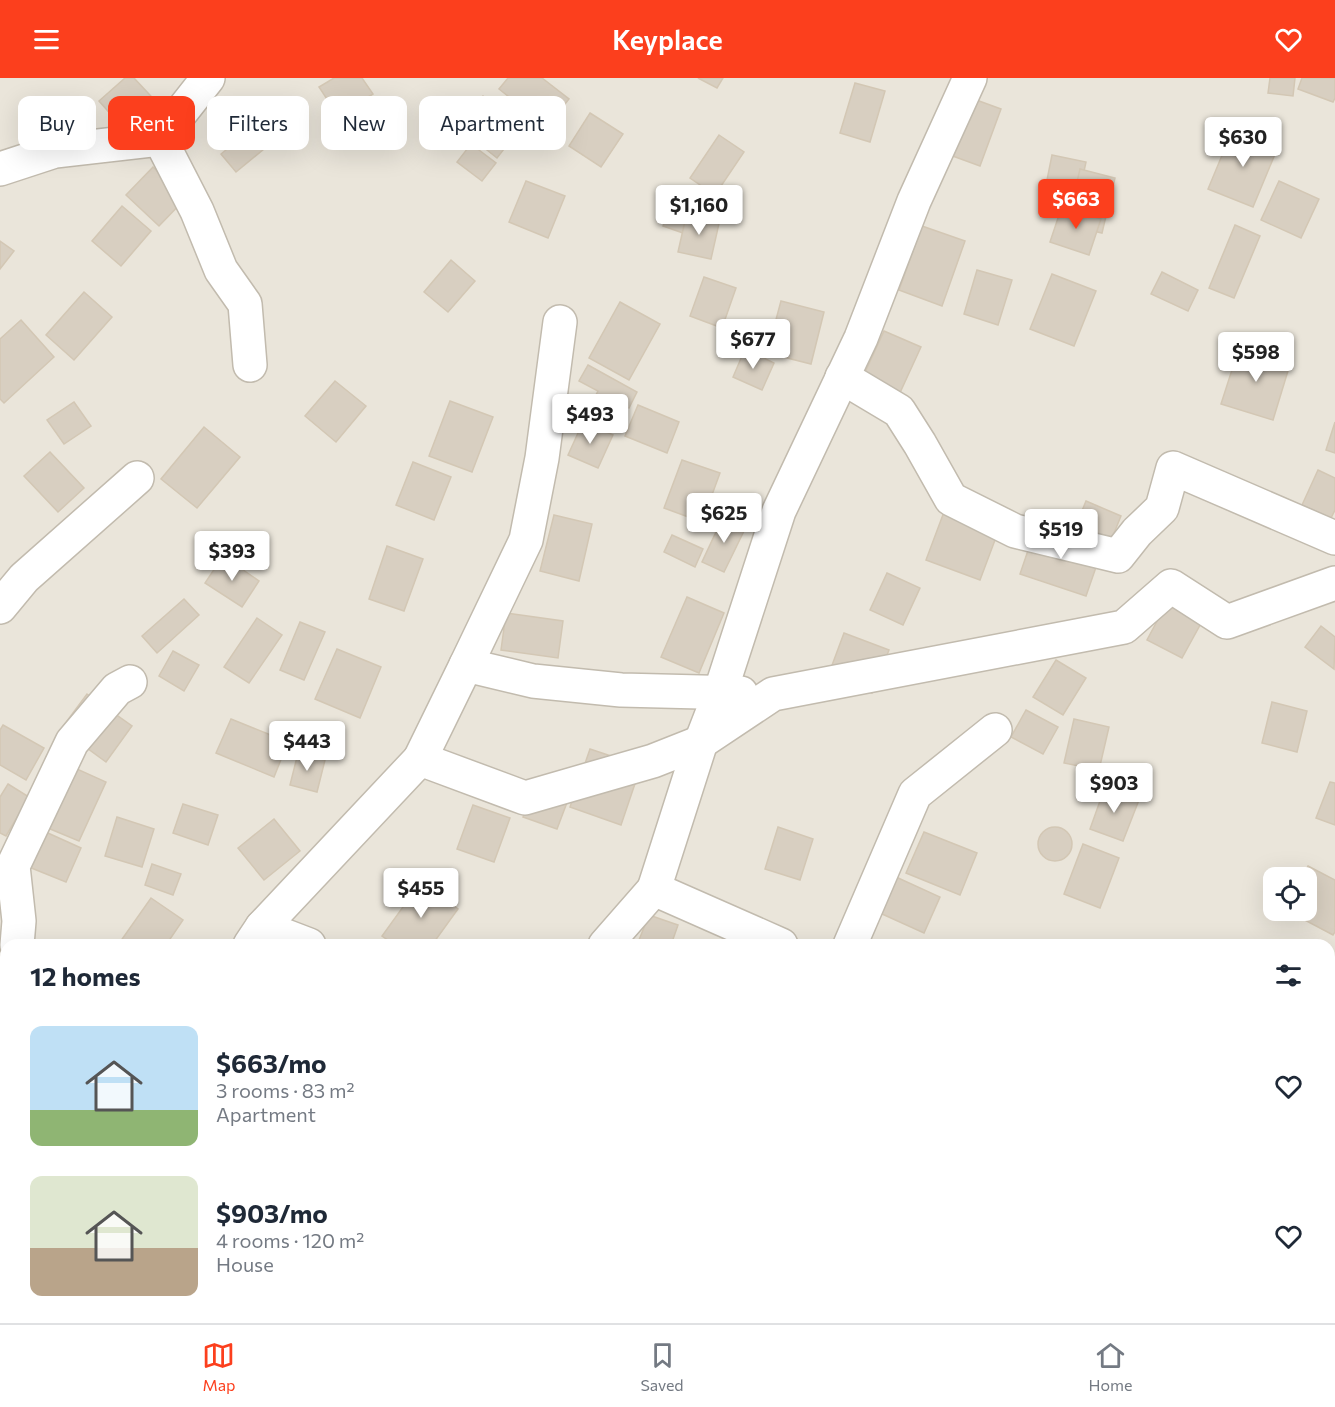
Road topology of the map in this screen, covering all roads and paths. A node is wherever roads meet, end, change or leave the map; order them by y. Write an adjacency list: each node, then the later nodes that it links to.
1 (208, 78): 3 (street)
2 (970, 78): 9 (street)
3 (194, 96)
4 (108, 145): 6 (street)
5 (166, 150): 8 (street)
6 (0, 169)
7 (560, 321): 14 (street)
8 (250, 365)
9 (842, 377): 11 (street); 16 (street)
10 (137, 478): 13 (street)
11 (1335, 538)
12 (1335, 583): 17 (street)
13 (0, 608)
14 (466, 665): 16 (street); 20 (street)
15 (130, 682): 23 (street)
16 (720, 693): 17 (street); 19 (street)
17 (773, 694): 19 (street)
18 (995, 730): 27 (street)
19 (701, 742): 20 (street); 21 (street)
20 (420, 759): 22 (street)
21 (654, 889): 25 (street); 26 (street)
22 (256, 936): 24 (street)
23 (18, 939)
24 (274, 939)
25 (610, 939)
26 (767, 939)
27 (853, 939)

